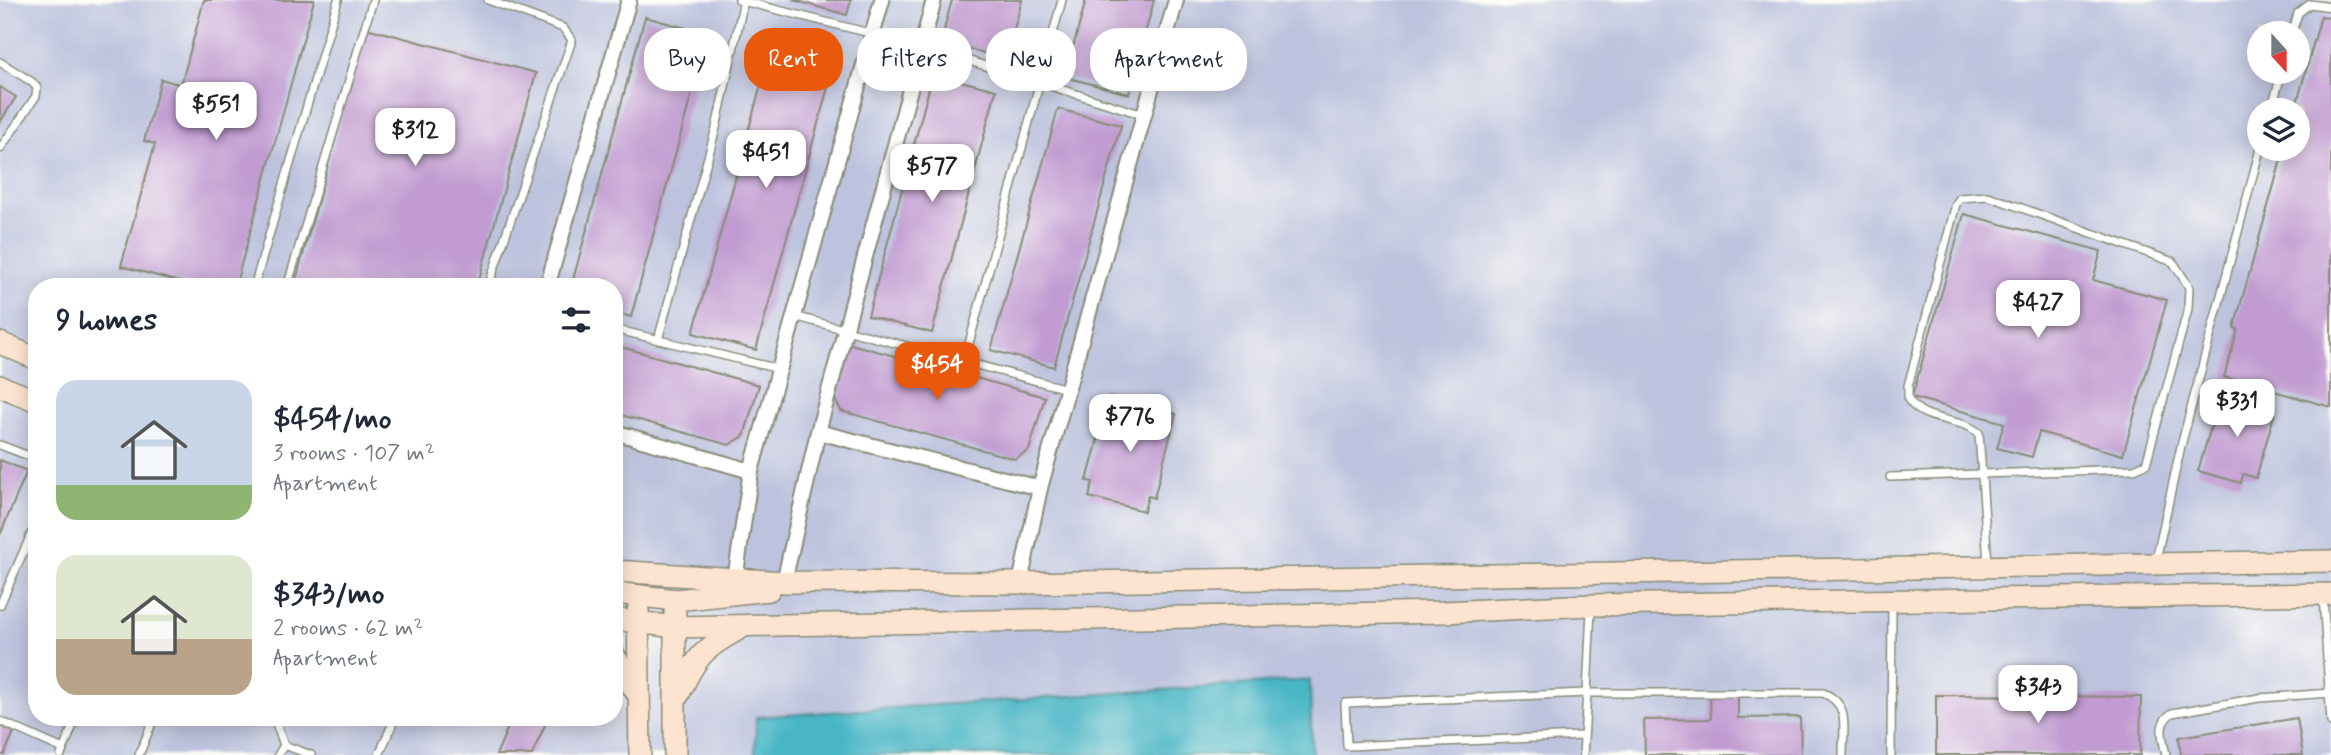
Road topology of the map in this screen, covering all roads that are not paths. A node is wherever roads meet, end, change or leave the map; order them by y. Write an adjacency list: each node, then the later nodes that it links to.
1 (338, 0): 24 (lane)
2 (373, 0): 25 (lane)
3 (488, 0): 26 (lane)
4 (629, 0): 27 (street)
5 (742, 0): 12 (lane); 31 (lane)
6 (882, 0): 13 (street)
7 (934, 0): 14 (street)
8 (1062, 0): 15 (lane)
9 (1176, 0): 21 (street)
10 (2331, 7): 11 (lane)
11 (2296, 21)
12 (857, 28)
13 (874, 28)
14 (926, 28)
15 (1055, 28)
16 (0, 62): 22 (lane)
17 (857, 90): 28 (street)
18 (909, 91): 30 (street)
19 (1039, 91): 34 (lane)
20 (1070, 91): 21 (lane)
21 (1144, 115): 37 (street)
22 (0, 149)
23 (2257, 161): 49 (lane)
24 (257, 278)
25 (290, 278)
26 (491, 278)
27 (550, 278)
28 (794, 316): 30 (lane); 35 (street)
29 (623, 331): 31 (lane)
30 (845, 331): 34 (lane); 39 (street)
31 (658, 340): 35 (lane)
32 (0, 344): 33 (street)
33 (28, 355)
34 (964, 362): 37 (lane)
35 (779, 369): 43 (street)
36 (0, 386): 38 (street)
37 (1067, 389): 46 (street)
38 (28, 397)
39 (818, 432): 46 (street); 54 (street)
40 (623, 435): 43 (street)
41 (0, 445): 42 (lane)
42 (28, 456)
43 (751, 471): 53 (street)
44 (1983, 475): 44 (lane); 45 (lane); 50 (lane)
45 (1890, 477)
46 (1040, 488): 55 (street)
47 (28, 541): 61 (lane)
48 (2331, 561): 49 (street)
49 (2155, 564): 50 (street)
50 (1989, 567): 52 (street)
51 (623, 572): 53 (street)
52 (1442, 577): 55 (street); 63 (street)
53 (735, 580): 54 (street)
54 (793, 582): 55 (street); 59 (street)
55 (1020, 583)
56 (623, 594): 58 (street)
57 (2327, 594): 60 (street); 70 (lane)
58 (638, 597): 59 (street); 65 (street)
59 (676, 600): 67 (street)
60 (1892, 603): 62 (street); 92 (lane)
61 (0, 605)
62 (1591, 606): 63 (street); 69 (lane)
63 (1443, 612): 66 (street)
64 (623, 621): 65 (street)
65 (637, 624): 67 (street); 71 (street)
66 (746, 626): 67 (street); 72 (street)
67 (675, 627): 72 (street)
68 (623, 670): 71 (street)
69 (1587, 693): 79 (lane); 81 (lane); 91 (lane)
70 (2330, 693): 74 (lane); 93 (lane)
71 (639, 697): 87 (street)
72 (675, 702): 88 (street)
73 (0, 721): 82 (lane)
74 (2331, 722)
75 (73, 726): 82 (lane)
76 (151, 726): 83 (lane)
77 (277, 726): 80 (lane)
78 (392, 726): 86 (lane)
79 (1583, 736): 81 (lane); 90 (lane)
80 (284, 745): 84 (lane); 85 (lane)
81 (1347, 746): 89 (lane)
82 (62, 752)
83 (139, 755)
84 (278, 755)
85 (311, 755)
86 (379, 755)
87 (640, 755)
88 (675, 755)
89 (1347, 755)
90 (1583, 755)
91 (1843, 755)
92 (1891, 755)
93 (2166, 755)

